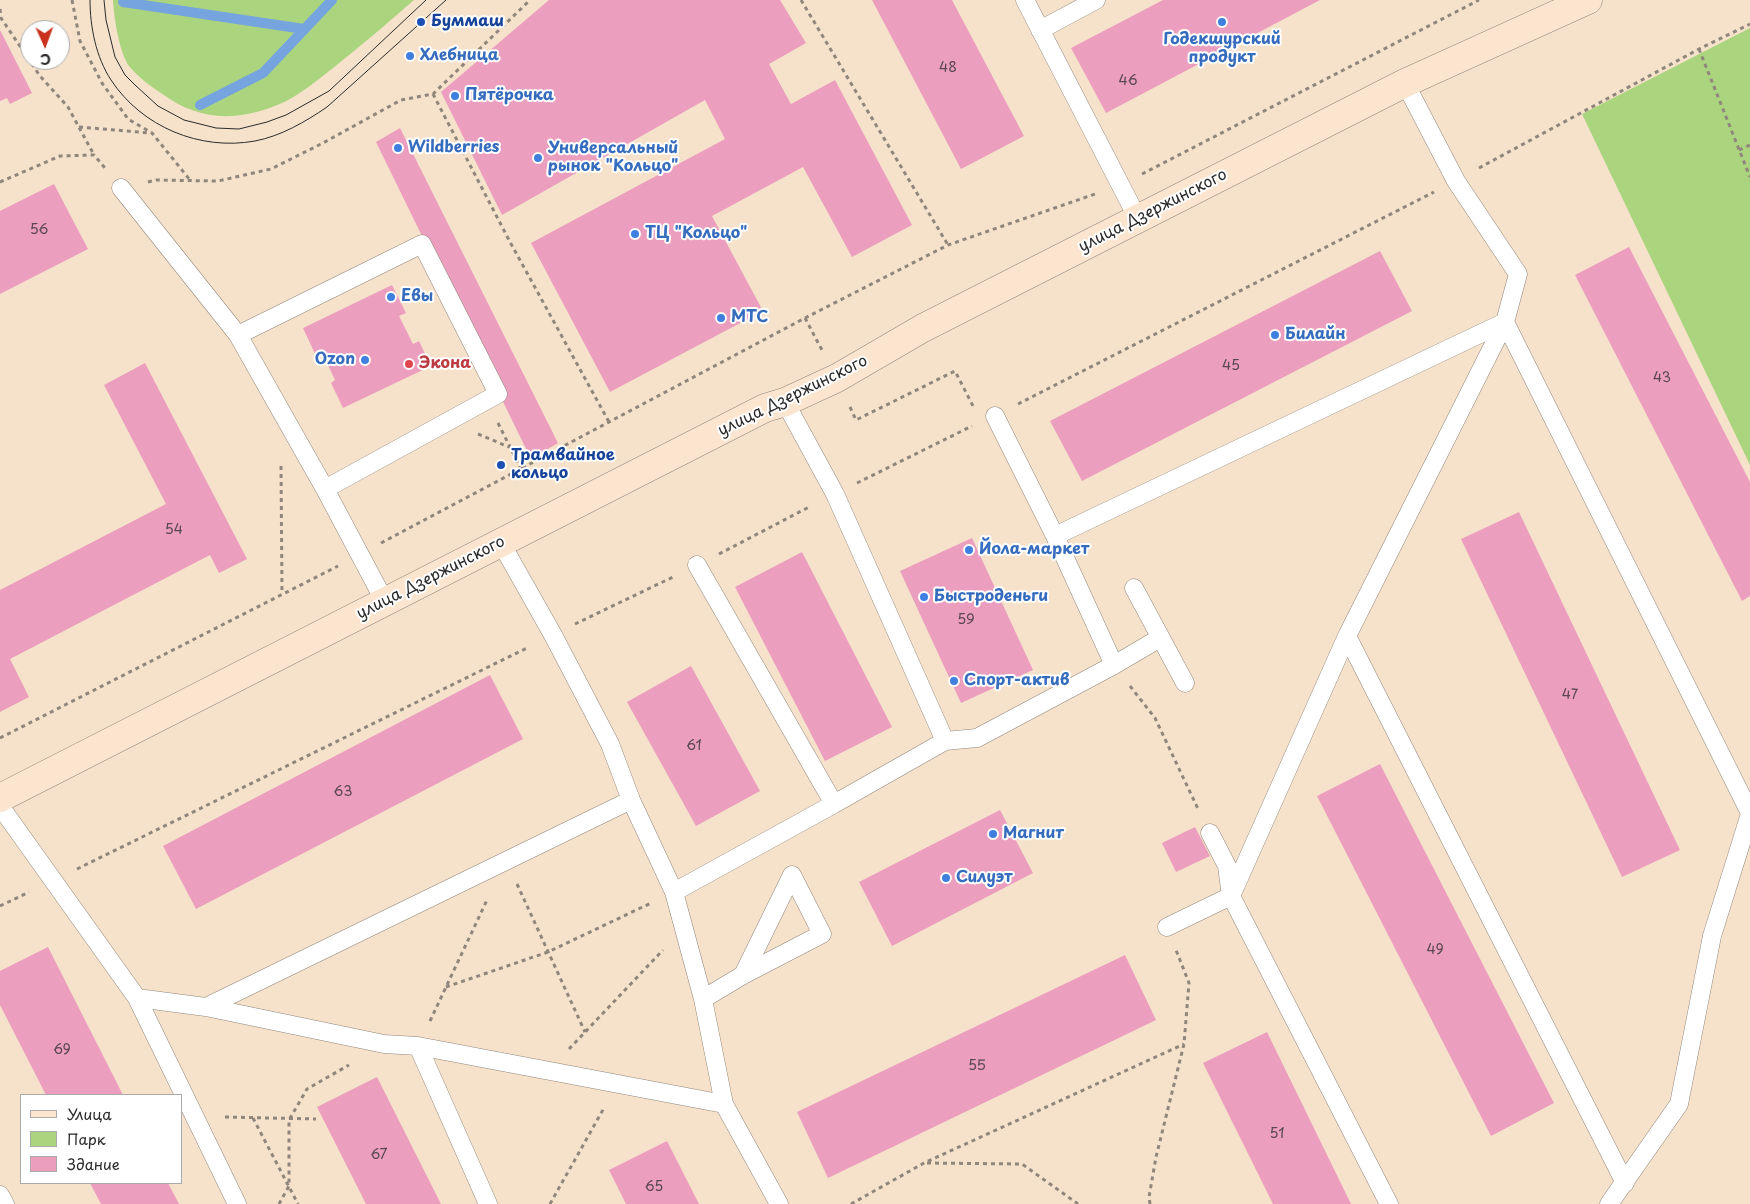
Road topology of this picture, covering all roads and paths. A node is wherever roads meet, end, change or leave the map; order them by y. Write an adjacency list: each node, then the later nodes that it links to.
1 (72, 0): 15 (path)
2 (530, 0): 13 (path)
3 (801, 0): 26 (path)
4 (1025, 0): 10 (lane)
5 (1096, 0): 10 (lane)
6 (1479, 0): 23 (path)
7 (1588, 0): 12 (street, улица Дзержинского)
8 (0, 9): 14 (path)
9 (1750, 24): 11 (path)
10 (1040, 30): 23 (lane)
11 (1699, 49): 17 (path); 21 (path)
12 (1405, 83): 21 (lane); 25 (street, улица Дзержинского)
13 (433, 94): 20 (path); 32 (path)
14 (79, 127): 15 (path); 18 (path)
15 (152, 133): 20 (path)
16 (1750, 145): 17 (path)
17 (1739, 150): 19 (path)
18 (94, 155): 22 (path); 24 (path)
19 (1750, 178)
20 (190, 181): 24 (path)
21 (1456, 181): 27 (lane); 31 (path)
22 (0, 182)
23 (1120, 185): 25 (lane); 26 (path)
24 (121, 188): 28 (lane)
25 (1138, 219): 30 (street, улица Дзержинского)
26 (948, 245): 32 (path)
27 (1506, 322): 37 (lane); 45 (lane); 55 (lane)
28 (238, 335): 29 (lane); 35 (lane)
29 (486, 400): 34 (path); 35 (lane)
30 (785, 402): 36 (lane); 38 (street, улица Дзержинского)
31 (994, 416): 36 (path); 37 (lane)
32 (609, 422): 34 (path)
33 (281, 459): 42 (path)
34 (521, 469): 39 (path)
35 (325, 489): 39 (lane)
36 (835, 494): 40 (path); 50 (lane)
37 (1055, 536): 47 (lane)
38 (501, 543): 43 (street, улица Дзержинского); 44 (lane)
39 (360, 555): 42 (path); 43 (lane)
40 (697, 565): 44 (path); 53 (lane)
41 (1134, 588): 46 (lane)
42 (282, 594): 49 (path)
43 (385, 602): 51 (street, улица Дзержинского)
44 (553, 635): 52 (lane); 58 (path)
45 (1347, 636): 60 (lane); 82 (lane)
46 (1160, 638): 47 (lane); 48 (lane)
47 (1114, 665): 50 (lane); 56 (path)
48 (1185, 683)
49 (0, 738)
50 (945, 740): 53 (lane)
51 (0, 798)
52 (631, 800): 57 (lane); 59 (lane)
53 (834, 804): 59 (lane)
54 (0, 806): 58 (lane)
55 (1750, 814): 82 (lane)
56 (1210, 833): 60 (lane)
57 (506, 861): 64 (path); 66 (path); 69 (lane)
58 (53, 880): 61 (path); 67 (lane)
59 (674, 892): 63 (lane); 64 (path)
60 (1231, 896): 62 (lane); 95 (lane)
61 (0, 906)
62 (1167, 926): 72 (path)
63 (684, 927): 68 (lane); 70 (path)
64 (548, 952): 66 (path); 70 (path)
65 (743, 975): 65 (lane); 68 (lane)
66 (446, 987): 73 (path)
67 (137, 998): 69 (lane); 77 (lane)
68 (703, 999): 76 (lane)
69 (206, 1007): 71 (lane)
70 (585, 1032): 74 (path)
71 (384, 1044): 73 (lane); 79 (path)
72 (1184, 1044): 81 (path); 94 (path)
73 (418, 1046): 74 (lane); 89 (lane)
74 (548, 1071): 75 (lane)
75 (617, 1083): 76 (lane); 90 (path)
76 (724, 1104): 91 (lane)
77 (194, 1116): 78 (path); 86 (lane)
78 (253, 1118): 79 (path); 83 (path)
79 (289, 1120): 80 (path); 83 (path)
80 (316, 1120)
81 (924, 1163): 92 (path); 93 (path)
82 (1625, 1183): 96 (lane)
83 (289, 1186): 87 (path); 88 (path)
84 (0, 1195): 85 (lane)
85 (5, 1204)
86 (237, 1204)
87 (279, 1204)
88 (298, 1204)
89 (488, 1204)
90 (550, 1204)
91 (779, 1204)
92 (851, 1204)
93 (1078, 1204)
94 (1150, 1204)
95 (1389, 1204)
96 (1609, 1204)

